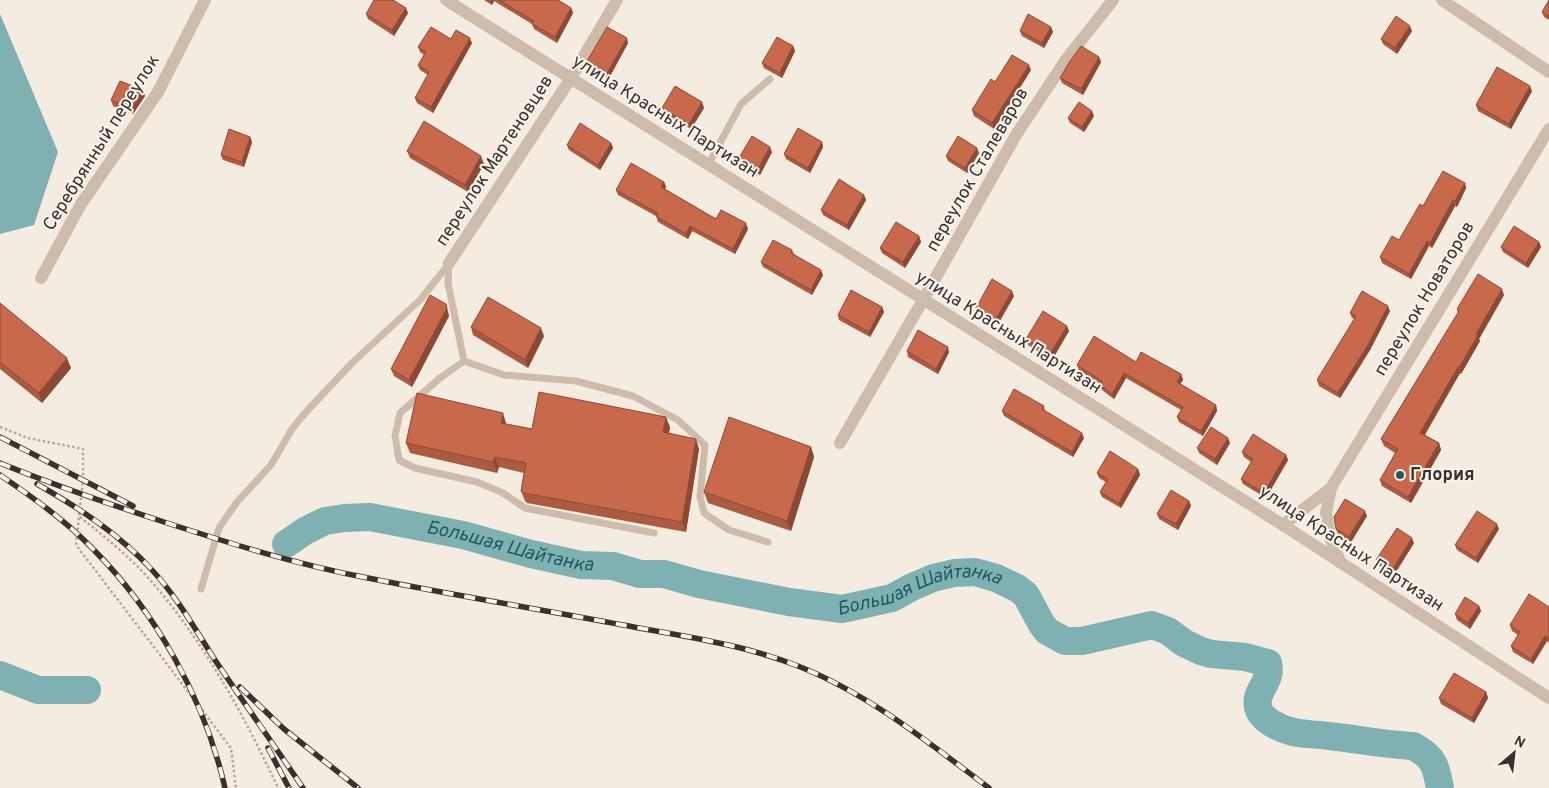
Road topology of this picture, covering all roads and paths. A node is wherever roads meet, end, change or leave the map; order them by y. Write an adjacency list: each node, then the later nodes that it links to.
1 (205, 0): 12 (street, Серебрянный переулок)
2 (446, 0): 7 (street, улица Красных Партизан)
3 (617, 0): 7 (street, переулок Мартеновцев)
4 (1113, 0): 13 (street, переулок Сталеваров)
5 (1442, 0): 6 (street)
6 (1549, 72)
7 (570, 78): 10 (street, улица Красных Партизан); 11 (street, переулок Мартеновцев)
8 (770, 79): 10 (lane)
9 (1549, 129): 17 (street, переулок Новаторов)
10 (708, 165): 13 (street, улица Красных Партизан)
11 (449, 263): 14 (lane); 23 (lane)
12 (41, 278)
13 (923, 300): 16 (street, переулок Сталеваров); 19 (street, улица Красных Партизан)
14 (464, 361): 20 (lane); 21 (lane)
15 (0, 427): 18 (path)
16 (840, 443)
17 (1331, 488): 19 (street); 22 (street)
18 (80, 517): 25 (path); 26 (path)
19 (1283, 525): 22 (street, улица Красных Партизан)
20 (654, 533)
21 (768, 542)
22 (1341, 563): 24 (street, улица Красных Партизан)
23 (202, 589)
24 (1549, 698)
25 (236, 788)
26 (278, 788)

